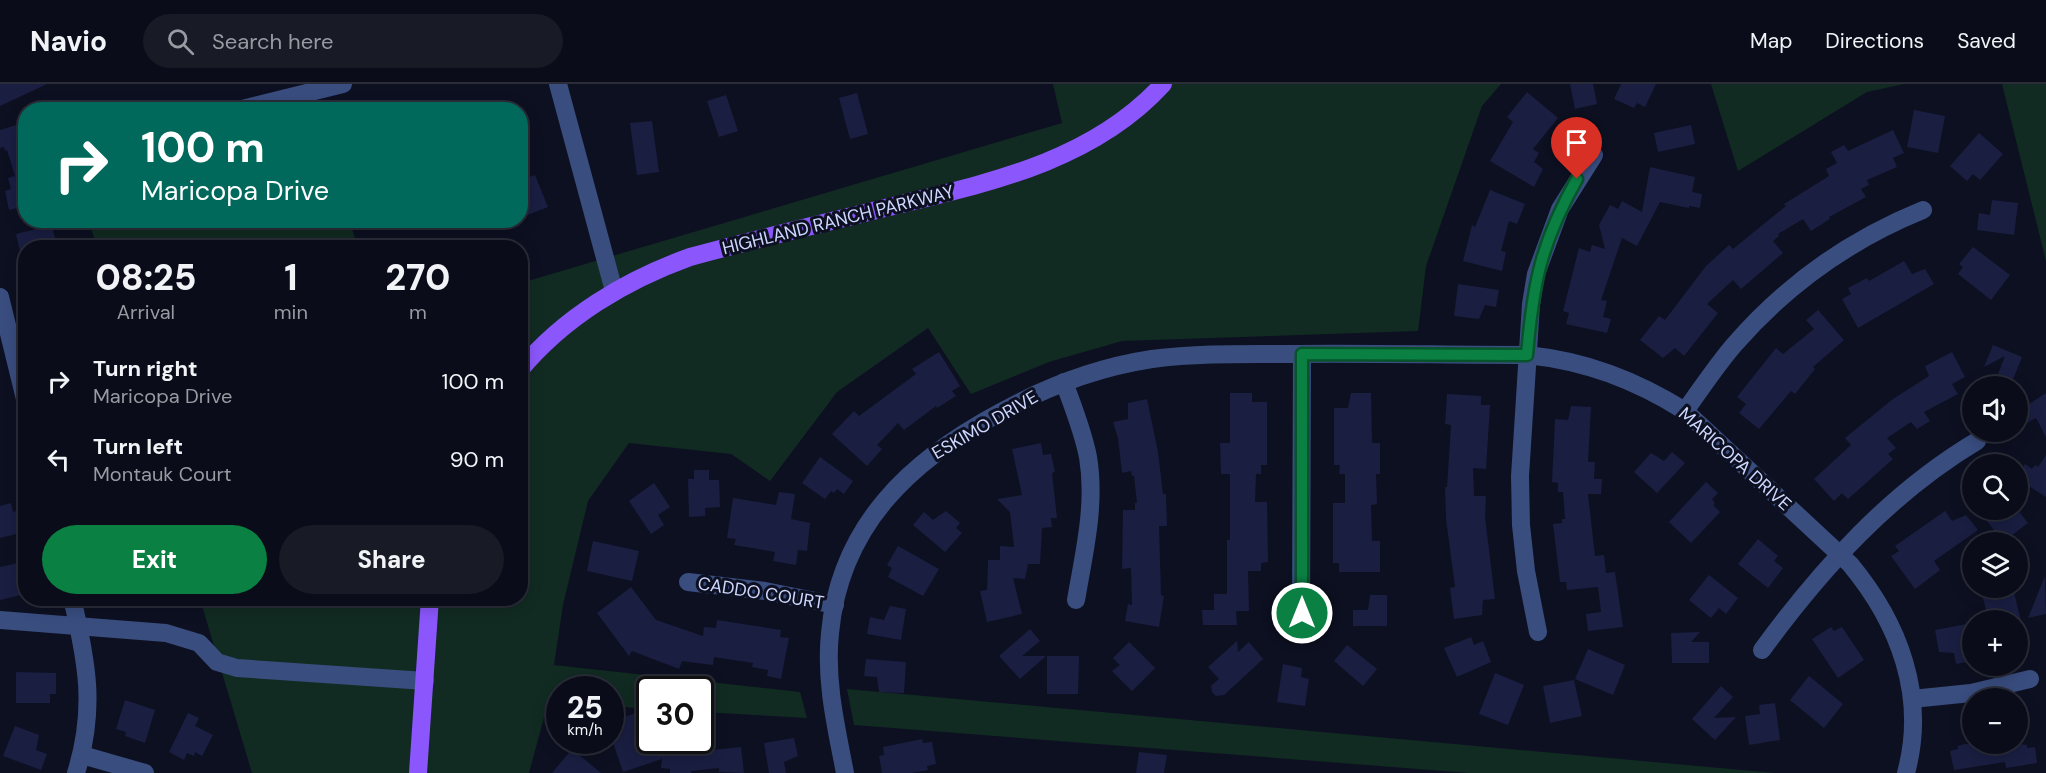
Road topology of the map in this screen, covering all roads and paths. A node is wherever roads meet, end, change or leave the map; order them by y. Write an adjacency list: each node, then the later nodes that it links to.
1 (344, 84): 4 (street)
2 (558, 84): 7 (street)
3 (1163, 84): 7 (main road, HIGHLAND RANCH PARKWAY)
4 (271, 102)
5 (1594, 155): 10 (street)
6 (1923, 210): 14 (street)
7 (614, 291): 11 (main road, HIGHLAND RANCH PARKWAY)
8 (0, 297): 12 (street)
9 (1302, 354): 10 (street, MARICOPA DRIVE); 13 (street, MARICOPA DRIVE); 22 (street)
10 (1527, 355): 14 (street, MARICOPA DRIVE); 25 (street)
11 (528, 362)
12 (18, 370)
13 (1064, 382): 18 (street); 19 (street, ESKIMO DRIVE)
14 (1684, 411): 16 (street, MARICOPA DRIVE)
15 (1976, 442): 16 (street)
16 (1841, 554): 26 (street); 29 (street, MARICOPA DRIVE)
17 (688, 582): 19 (street, CADDO COURT)
18 (1076, 600)
19 (835, 605): 34 (street, ESKIMO DRIVE)
20 (74, 606): 24 (street)
21 (430, 606): 28 (main road)
22 (1302, 613)
23 (0, 620): 24 (street)
24 (79, 626): 28 (street); 30 (street)
25 (1538, 632)
26 (1762, 650)
27 (2030, 679): 29 (street)
28 (425, 681): 33 (main road)
29 (1912, 699): 35 (street, MARICOPA DRIVE)
30 (82, 755): 31 (street); 32 (street)
31 (76, 773)
32 (145, 773)
33 (418, 773)
34 (845, 773)
35 (1906, 773)

